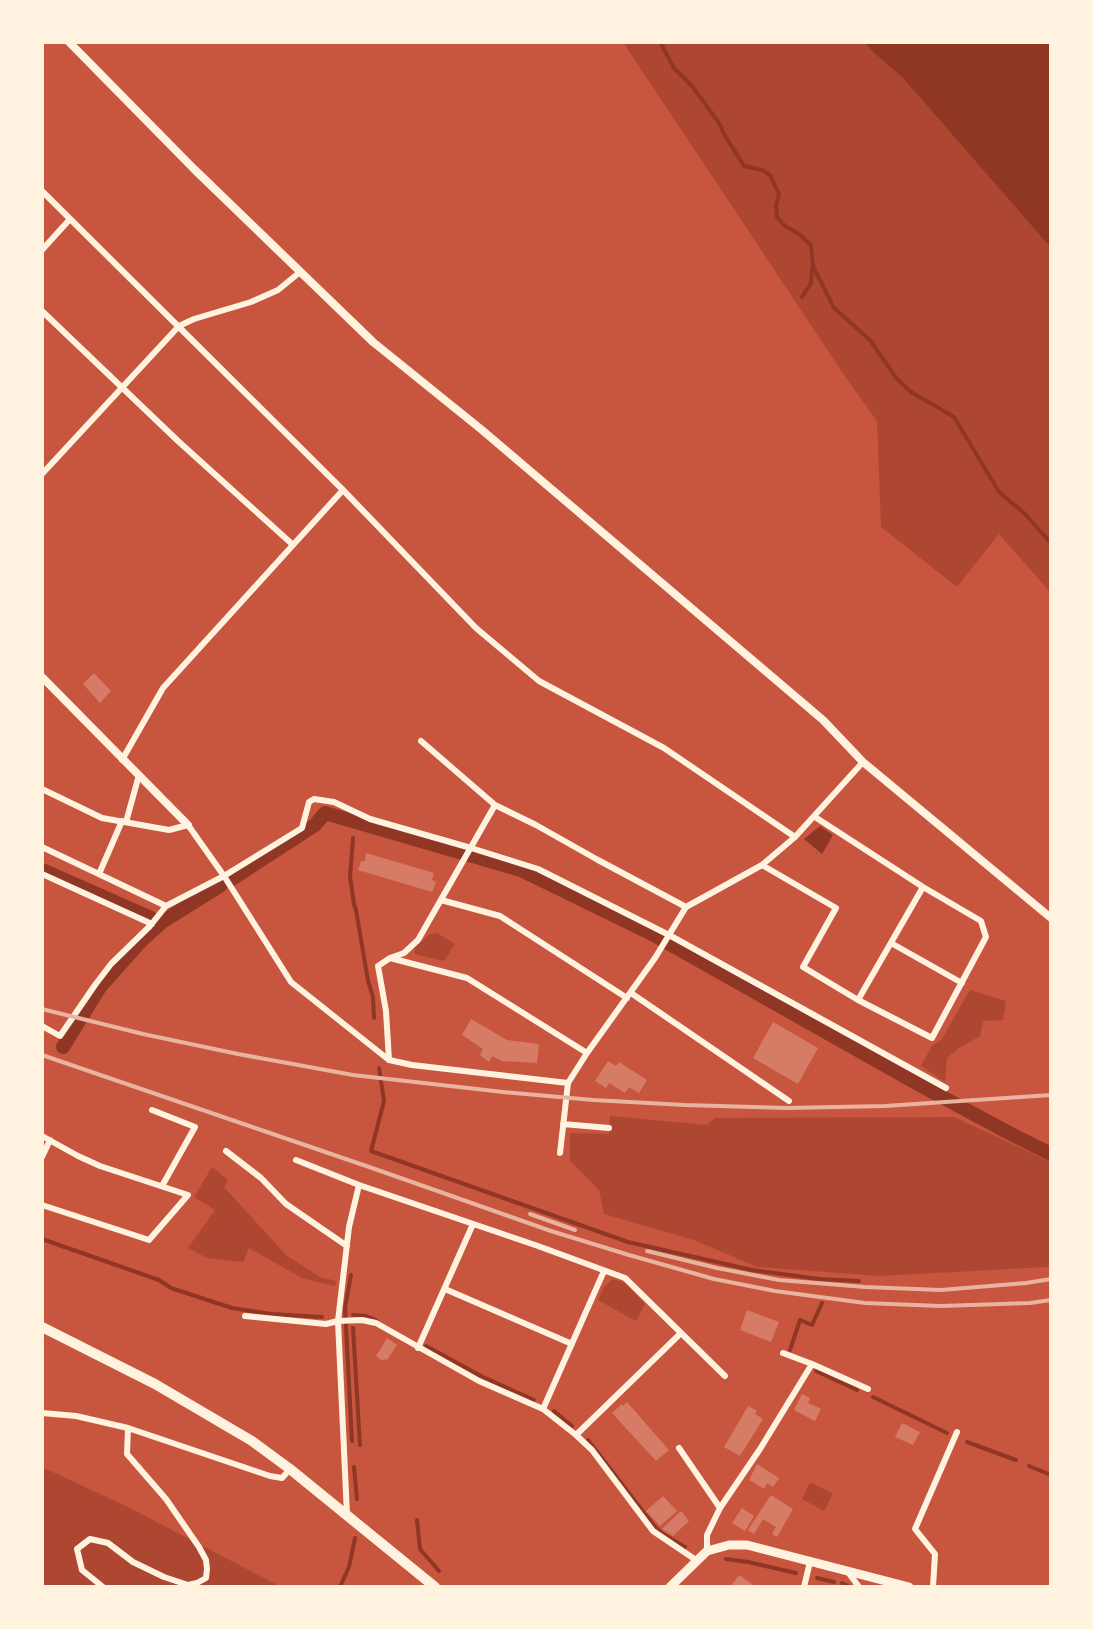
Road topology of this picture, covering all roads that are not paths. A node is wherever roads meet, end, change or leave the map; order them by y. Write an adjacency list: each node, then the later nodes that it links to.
1 (69, 42): 5 (street)
2 (42, 191): 3 (street)
3 (70, 219): 4 (street); 7 (street)
4 (42, 250)
5 (300, 272): 7 (street); 15 (street)
6 (42, 311): 8 (street)
7 (179, 326): 8 (street); 10 (street)
8 (121, 388): 9 (street); 11 (street)
9 (42, 474)
10 (343, 490): 11 (street); 22 (street)
11 (292, 544): 14 (street)
12 (42, 677): 14 (street)
13 (421, 741): 18 (street)
14 (122, 760): 16 (street)
15 (863, 762): 19 (street); 33 (street)
16 (139, 775): 20 (street); 21 (street)
17 (42, 789): 20 (street)
18 (495, 805): 24 (street); 32 (street)
19 (814, 817): 22 (street); 29 (street)
20 (124, 821): 21 (street); 27 (street)
21 (188, 825): 28 (street)
22 (795, 837): 25 (street)
23 (42, 847): 27 (street)
24 (471, 848): 28 (street); 30 (street); 35 (street)
25 (762, 865): 32 (street); 40 (street)
26 (42, 874): 34 (street)
27 (99, 874): 31 (street)
28 (224, 876): 31 (street); 43 (street)
29 (923, 887): 36 (street); 38 (street)
30 (441, 900): 37 (street); 39 (street)
31 (166, 906): 34 (street)
32 (686, 907): 35 (street)
33 (1051, 918)
34 (152, 924): 41 (street)
35 (669, 935): 39 (street); 45 (street)
36 (891, 943): 38 (street); 40 (street)
37 (390, 958): 42 (street); 43 (street)
38 (962, 983): 40 (street)
39 (629, 995): 42 (street); 46 (street)
40 (858, 1000)
41 (42, 1026)
42 (587, 1053): 44 (street)
43 (389, 1060): 44 (street)
44 (567, 1083): 48 (street)
45 (946, 1088)
46 (789, 1101)
47 (152, 1110): 57 (street)
48 (563, 1124): 49 (street); 53 (street)
49 (609, 1128)
50 (42, 1136): 51 (street)
51 (50, 1140): 54 (street); 57 (street)
52 (226, 1151): 60 (street)
53 (560, 1153)
54 (42, 1157)
55 (296, 1160): 56 (street)
56 (359, 1185): 59 (street); 60 (street)
57 (162, 1186): 58 (street)
58 (42, 1204)
59 (473, 1224): 61 (street); 62 (street)
60 (346, 1246): 64 (street)
61 (604, 1271): 66 (street); 67 (street)
62 (445, 1289): 67 (street); 68 (street)
63 (245, 1316): 64 (street)
64 (340, 1321): 68 (street); 81 (street)
65 (42, 1328): 79 (highway)
66 (681, 1333): 71 (street); 77 (street)
67 (572, 1344): 73 (street)
68 (418, 1348): 73 (street)
69 (783, 1353): 70 (street)
70 (812, 1364): 72 (street); 80 (street)
71 (725, 1376)
72 (868, 1389)
73 (543, 1409): 77 (street)
74 (42, 1413): 75 (street)
75 (128, 1428): 79 (street); 86 (street)
76 (957, 1432): 92 (street)
77 (576, 1435): 83 (street)
78 (679, 1448): 80 (street)
79 (290, 1469): 81 (highway)
80 (720, 1508): 82 (street)
81 (347, 1515): 87 (highway)
82 (707, 1551): 83 (main road); 84 (main road)
83 (696, 1560): 88 (main road)
84 (810, 1562): 85 (main road); 89 (street)
85 (847, 1572): 90 (street); 91 (main road)
86 (104, 1587)
87 (435, 1587)
88 (670, 1587)
89 (804, 1587)
90 (859, 1587)
91 (909, 1587)
92 (933, 1587)

